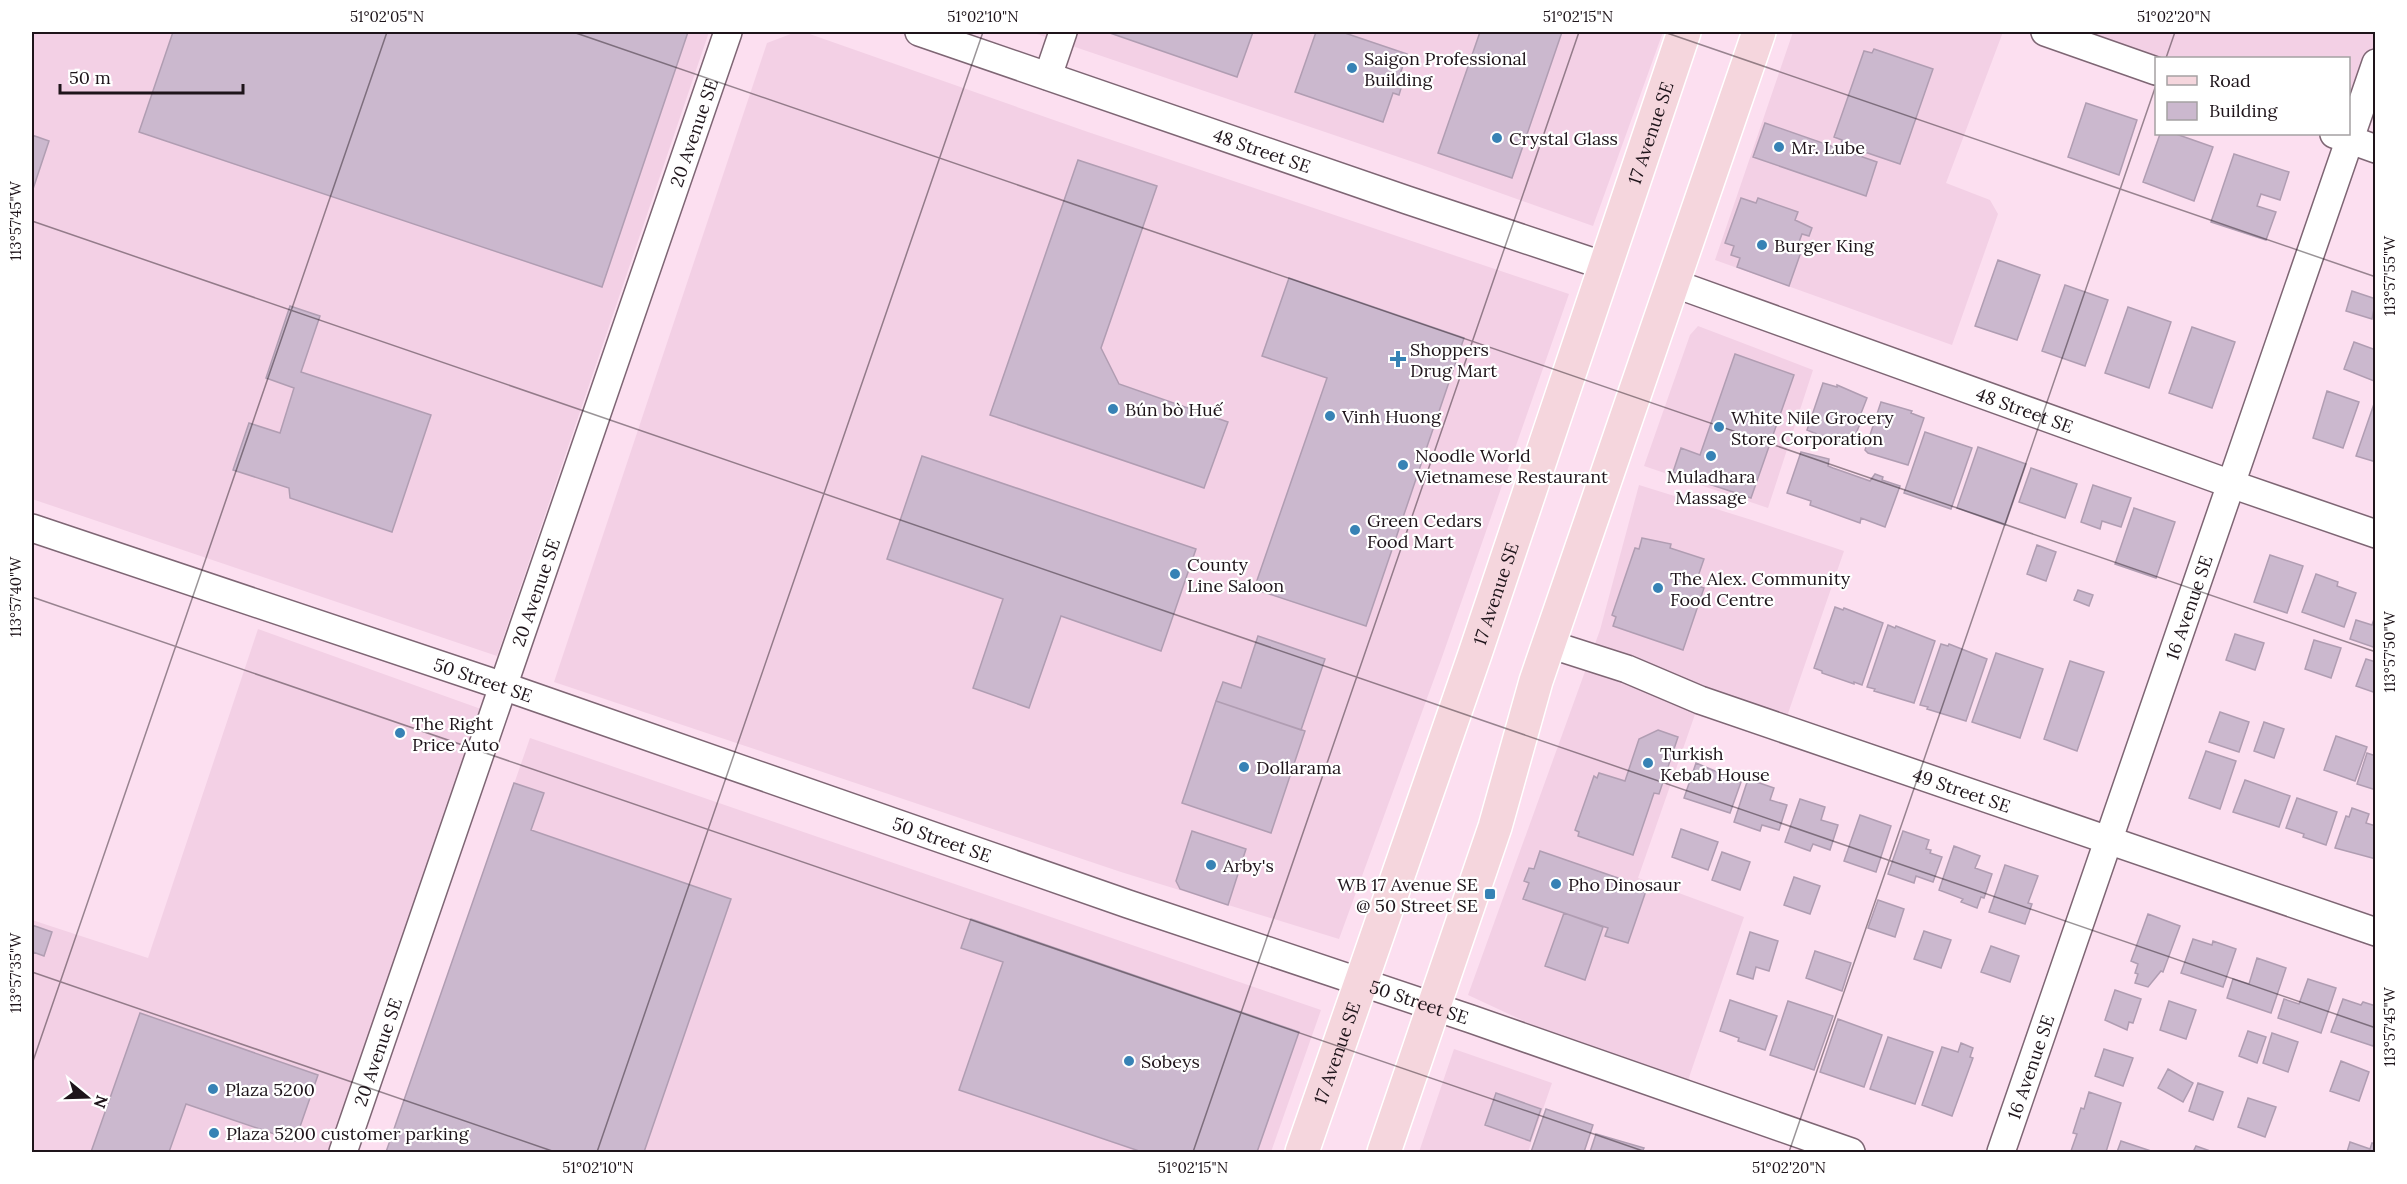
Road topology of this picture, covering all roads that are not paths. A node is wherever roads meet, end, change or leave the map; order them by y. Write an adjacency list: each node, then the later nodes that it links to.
1 (728, 32): 19 (street, 20 Avenue SE)
2 (919, 32): 9 (street, 48 Street SE)
3 (1063, 32): 9 (street)
4 (1684, 32): 13 (main road, 17 Avenue SE)
5 (1759, 32): 14 (main road)
6 (2045, 32): 8 (street)
7 (2376, 63): 10 (street, 16 Avenue SE)
8 (2155, 70)
9 (1048, 76): 13 (street, 48 Street SE)
10 (2350, 117)
11 (2341, 136): 12 (street); 15 (street, 16 Avenue SE)
12 (2376, 149)
13 (1605, 266): 22 (main road, 17 Avenue SE)
14 (1673, 283): 15 (street, 48 Street SE); 18 (main road)
15 (2231, 484): 17 (street, 48 Street SE); 20 (street, 16 Avenue SE)
16 (32, 528): 19 (street, 50 Street SE)
17 (2376, 534)
18 (1549, 644): 20 (street, 49 Street SE); 23 (main road)
19 (503, 686): 22 (street, 50 Street SE); 24 (street, 20 Avenue SE)
20 (2109, 840): 21 (street, 49 Street SE); 28 (street, 16 Avenue SE)
21 (2376, 932)
22 (1362, 983): 23 (street, 50 Street SE); 25 (main road, 17 Avenue SE)
23 (1433, 1006): 26 (main road); 27 (street, 50 Street SE)
24 (343, 1152)
25 (1302, 1152)
26 (1384, 1152)
27 (1851, 1152)
28 (2001, 1152)

